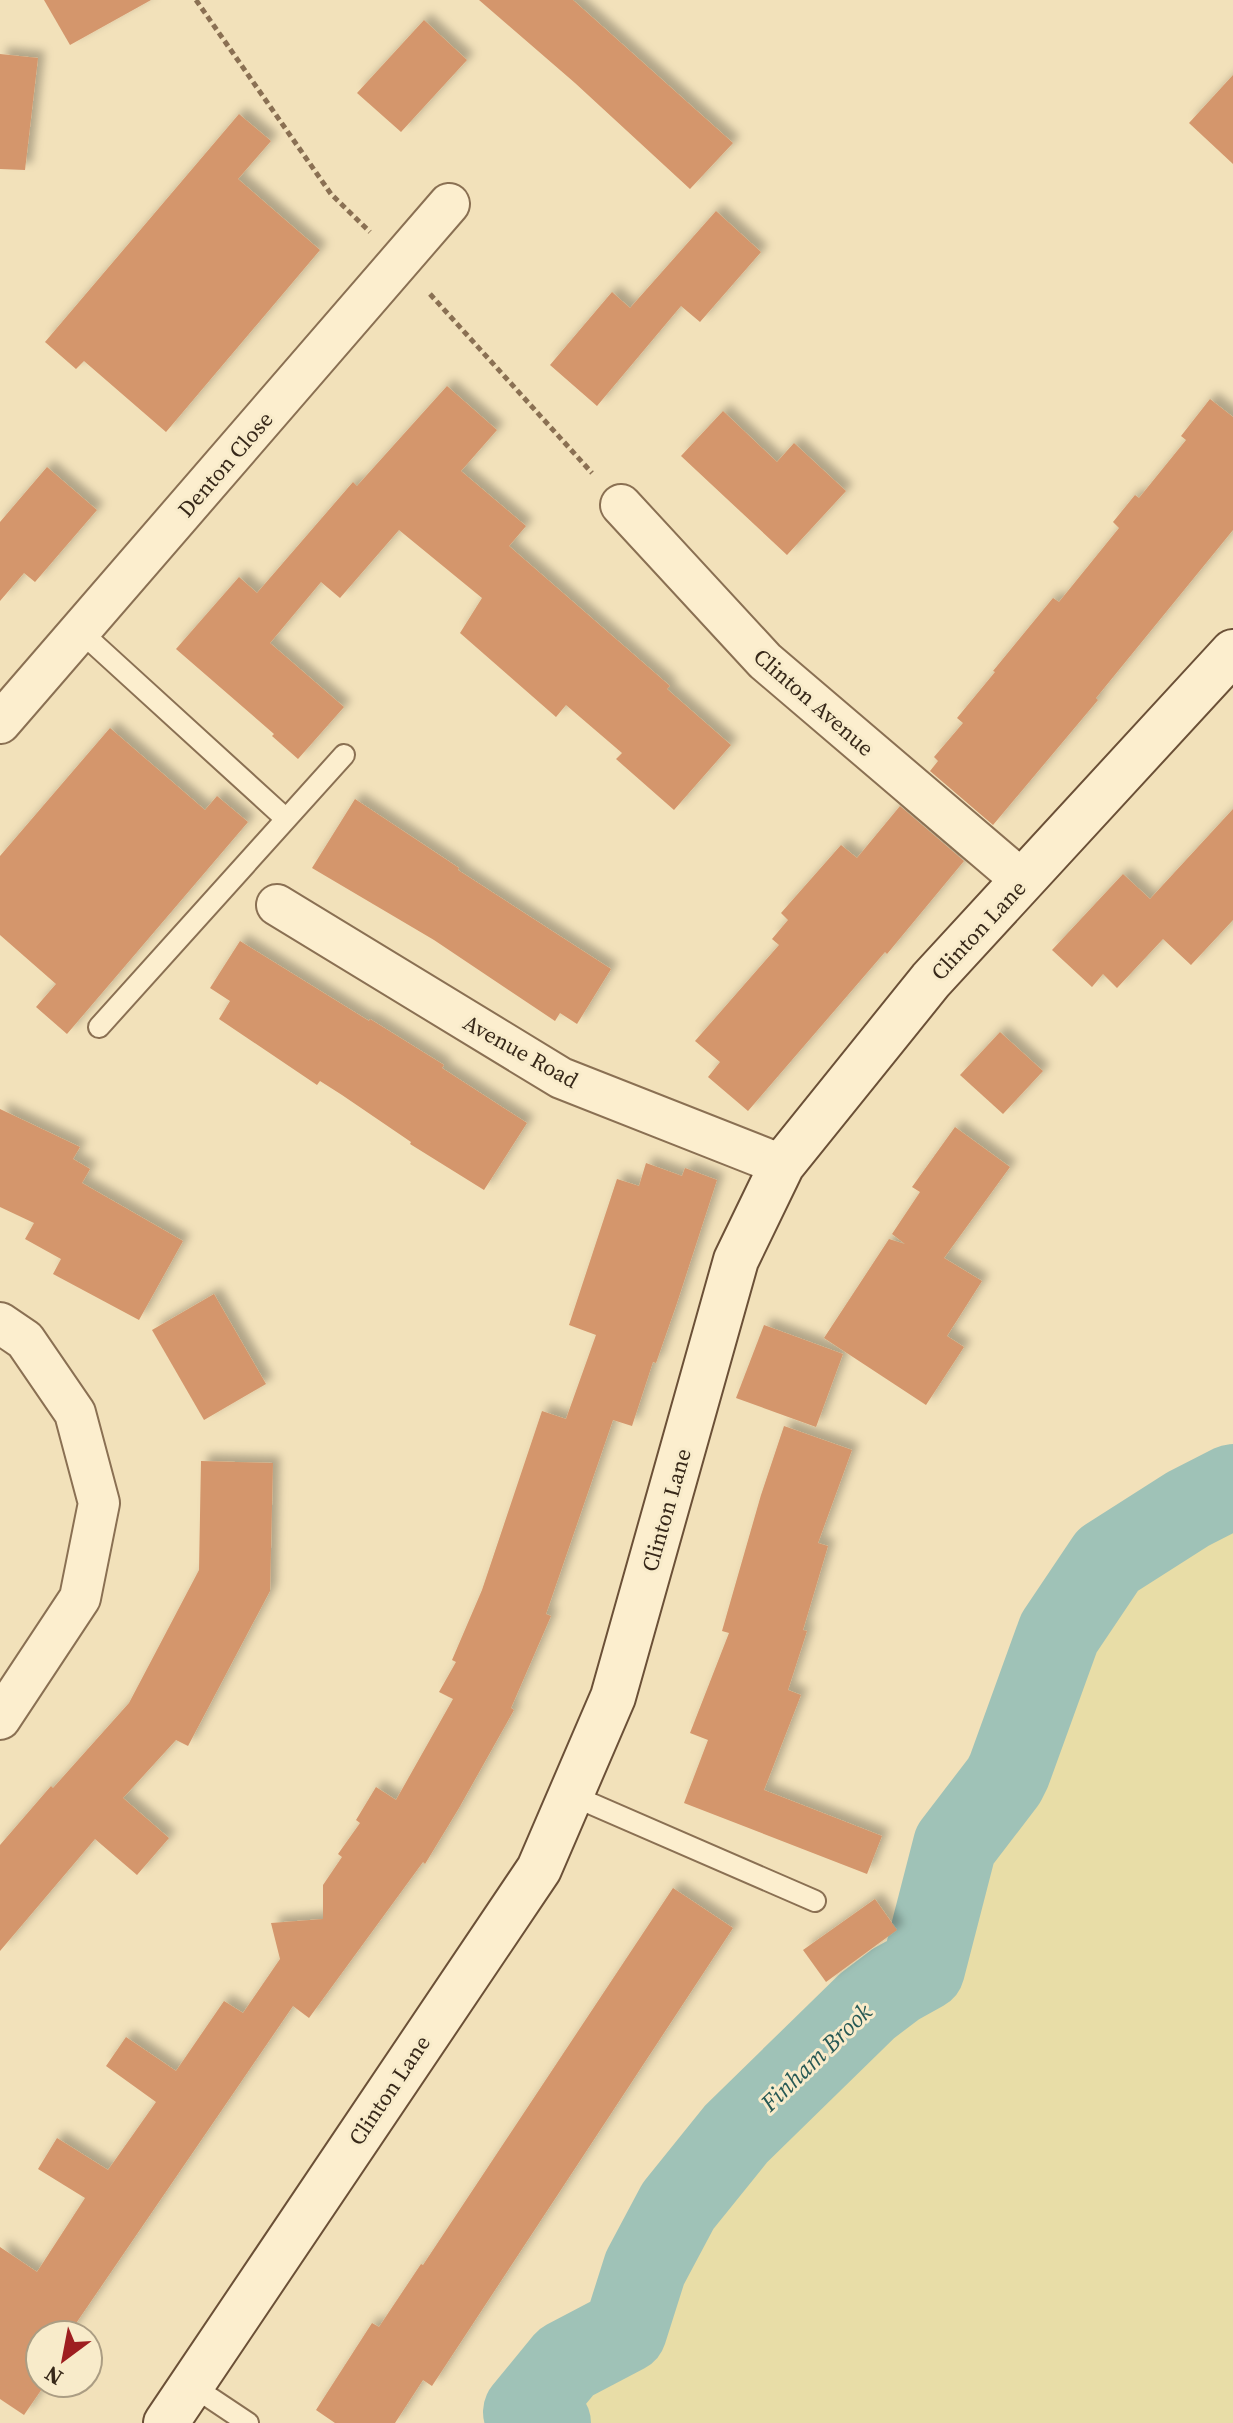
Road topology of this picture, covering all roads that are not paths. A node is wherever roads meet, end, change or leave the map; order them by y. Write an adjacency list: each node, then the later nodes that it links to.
1 (449, 204): 3 (street, Denton Close)
2 (621, 505): 8 (street, Clinton Avenue)
3 (80, 631): 5 (street, Denton Close); 7 (lane)
4 (1233, 652): 8 (main road, Clinton Lane)
5 (0, 723)
6 (344, 755): 7 (lane)
7 (285, 818): 10 (lane)
8 (1023, 881): 11 (main road, Clinton Lane)
9 (277, 905): 11 (street, Avenue Road)
10 (99, 1027)
11 (782, 1165): 14 (main road, Clinton Lane)
12 (0, 1323): 13 (street)
13 (0, 1719)
14 (571, 1795): 15 (lane); 16 (main road, Clinton Lane)
15 (815, 1901)
16 (191, 2385): 17 (main road, Clinton Lane); 18 (lane)
17 (166, 2423)
18 (248, 2423)

